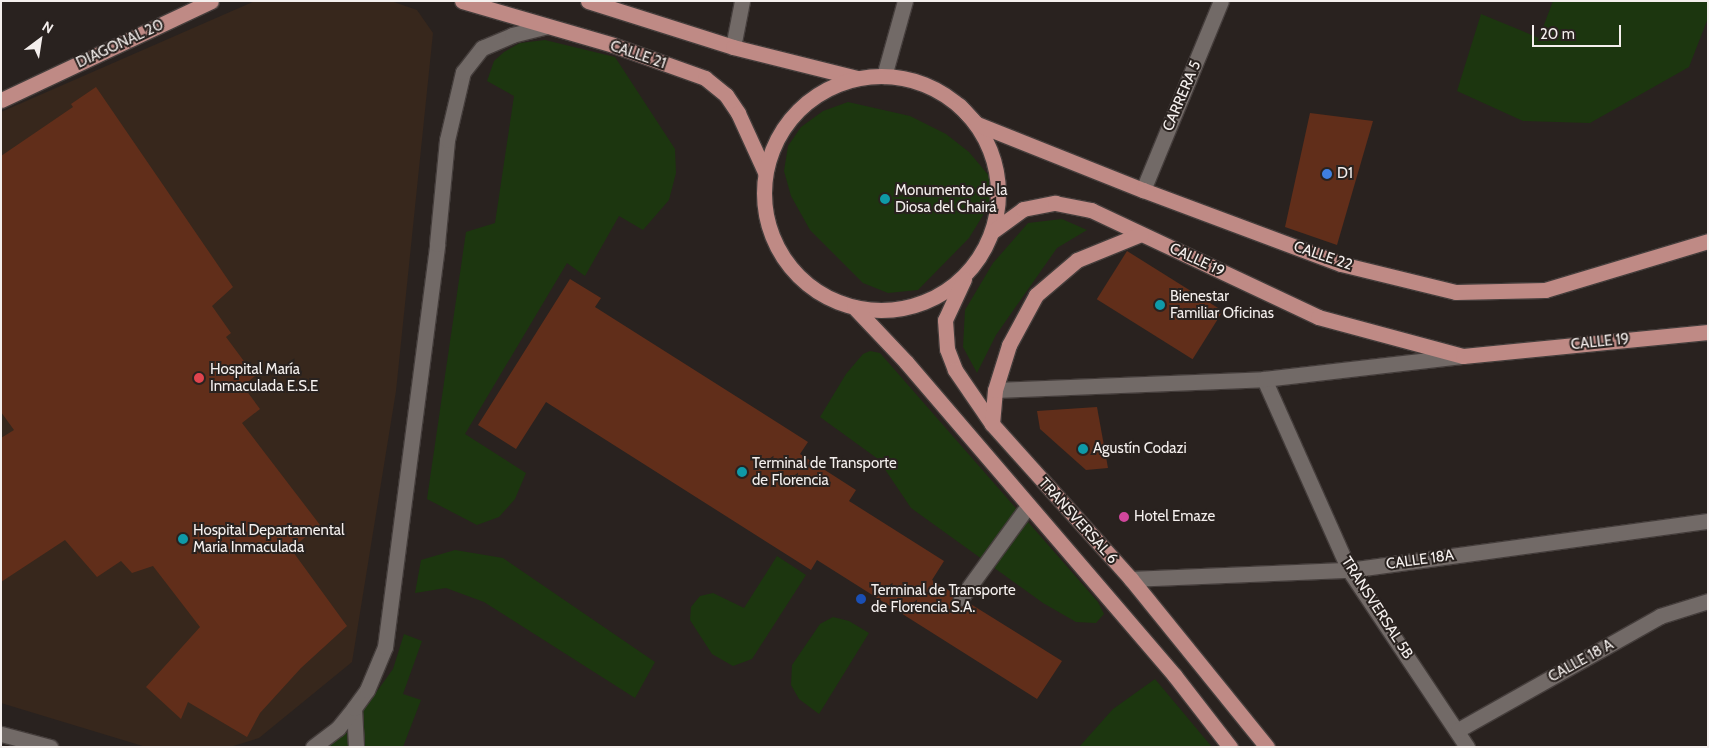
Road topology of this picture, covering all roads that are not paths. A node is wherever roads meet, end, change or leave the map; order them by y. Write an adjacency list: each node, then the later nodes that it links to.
1 (211, 1): 11 (main road, DIAGONAL 20)
2 (462, 1): 7 (main road, CALLE 21)
3 (588, 1): 8 (main road, CALLE 21)
4 (742, 1): 8 (street)
5 (905, 1): 9 (street)
6 (1222, 1): 14 (street, CARRERA 5)
7 (545, 27): 13 (main road, CALLE 21); 31 (street)
8 (733, 48): 10 (main road, CALLE 21)
9 (884, 76): 10 (main road, CALLE 21); 12 (main road, CALLE 21)
10 (857, 78): 13 (main road, CALLE 21)
11 (1, 100)
12 (959, 105): 14 (main road, CALLE 22); 15 (main road, CALLE 21)
13 (765, 172): 19 (main road, CALLE 21)
14 (1143, 190): 17 (main road, CALLE 22)
15 (993, 231): 16 (main road, CALLE 19); 18 (main road, CALLE 21)
16 (1140, 234): 21 (main road, CALLE 19); 23 (main road)
17 (1708, 241)
18 (965, 276): 19 (main road, CALLE 21); 24 (main road, TRANSVERSAL 6)
19 (854, 307): 25 (main road, TRANSVERSAL 6)
20 (1708, 332): 21 (main road, CALLE 19)
21 (1463, 356): 22 (street, CALLE 19)
22 (1264, 379): 23 (street, CALLE 19); 27 (street, TRANSVERSAL 5B)
23 (995, 390): 24 (main road)
24 (992, 424): 28 (main road, TRANSVERSAL 6)
25 (1026, 507): 29 (street); 37 (main road, TRANSVERSAL 6)
26 (1708, 521): 27 (street, CALLE 18A)
27 (1349, 570): 28 (street, CALLE 18A); 32 (street, TRANSVERSAL 5B)
28 (1131, 580): 38 (main road, TRANSVERSAL 6)
29 (961, 598)
30 (1708, 602): 32 (street, CALLE 18 A)
31 (354, 708): 35 (street); 36 (street)
32 (1458, 730): 39 (street, TRANSVERSAL 5B)
33 (1, 734): 34 (street)
34 (50, 747)
35 (313, 747)
36 (356, 747)
37 (1230, 747)
38 (1267, 747)
39 (1467, 747)

